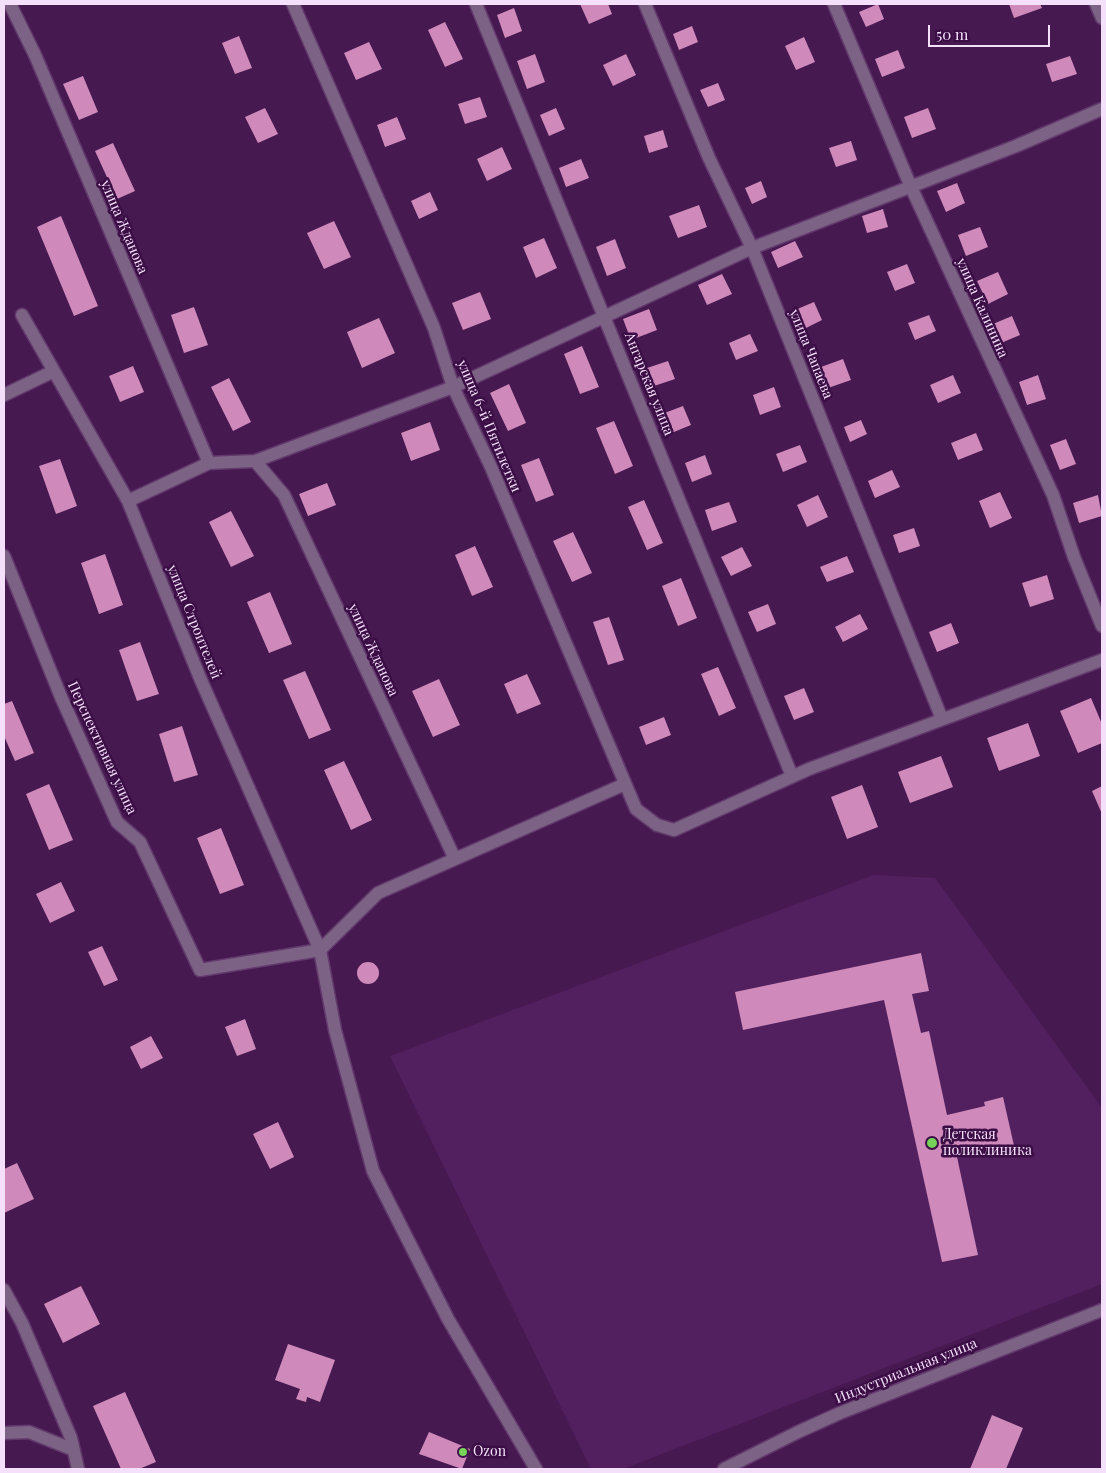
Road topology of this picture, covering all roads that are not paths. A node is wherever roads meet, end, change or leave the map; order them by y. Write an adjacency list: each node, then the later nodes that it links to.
1 (10, 4): 17 (street, улица Жданова)
2 (293, 4): 14 (street, улица 6-й Пятилетки)
3 (476, 4): 12 (street, Ангарская улица)
4 (645, 4): 10 (street, улица Чапаева)
5 (834, 4): 9 (street, улица Калинина)
6 (1096, 4): 7 (street)
7 (1102, 18)
8 (1102, 109): 9 (street)
9 (910, 187): 10 (street); 20 (street, улица Калинина)
10 (752, 248): 12 (street); 22 (street, улица Чапаева)
11 (22, 315): 13 (street, улица Строителей)
12 (605, 316): 14 (street); 23 (street, Ангарская улица)
13 (54, 372): 15 (street); 18 (street, улица Строителей)
14 (453, 387): 16 (street); 24 (street, улица 6-й Пятилетки)
15 (4, 395)
16 (255, 461): 17 (street); 25 (street, улица Жданова)
17 (208, 463): 18 (street)
18 (128, 501): 26 (street, улица Строителей)
19 (4, 556): 26 (street, Перспективная улица)
20 (1102, 626)
21 (1102, 660): 22 (street)
22 (942, 719): 23 (street)
23 (792, 776): 24 (street, улица 6-й Пятилетки)
24 (625, 784): 25 (street)
25 (455, 859): 26 (street)
26 (320, 950): 32 (street, улица Строителей)
27 (4, 1290): 30 (street)
28 (1102, 1310): 33 (street, Индустриальная улица)
29 (4, 1433): 30 (street)
30 (74, 1450): 31 (street)
31 (78, 1469)
32 (536, 1469)
33 (724, 1469)

